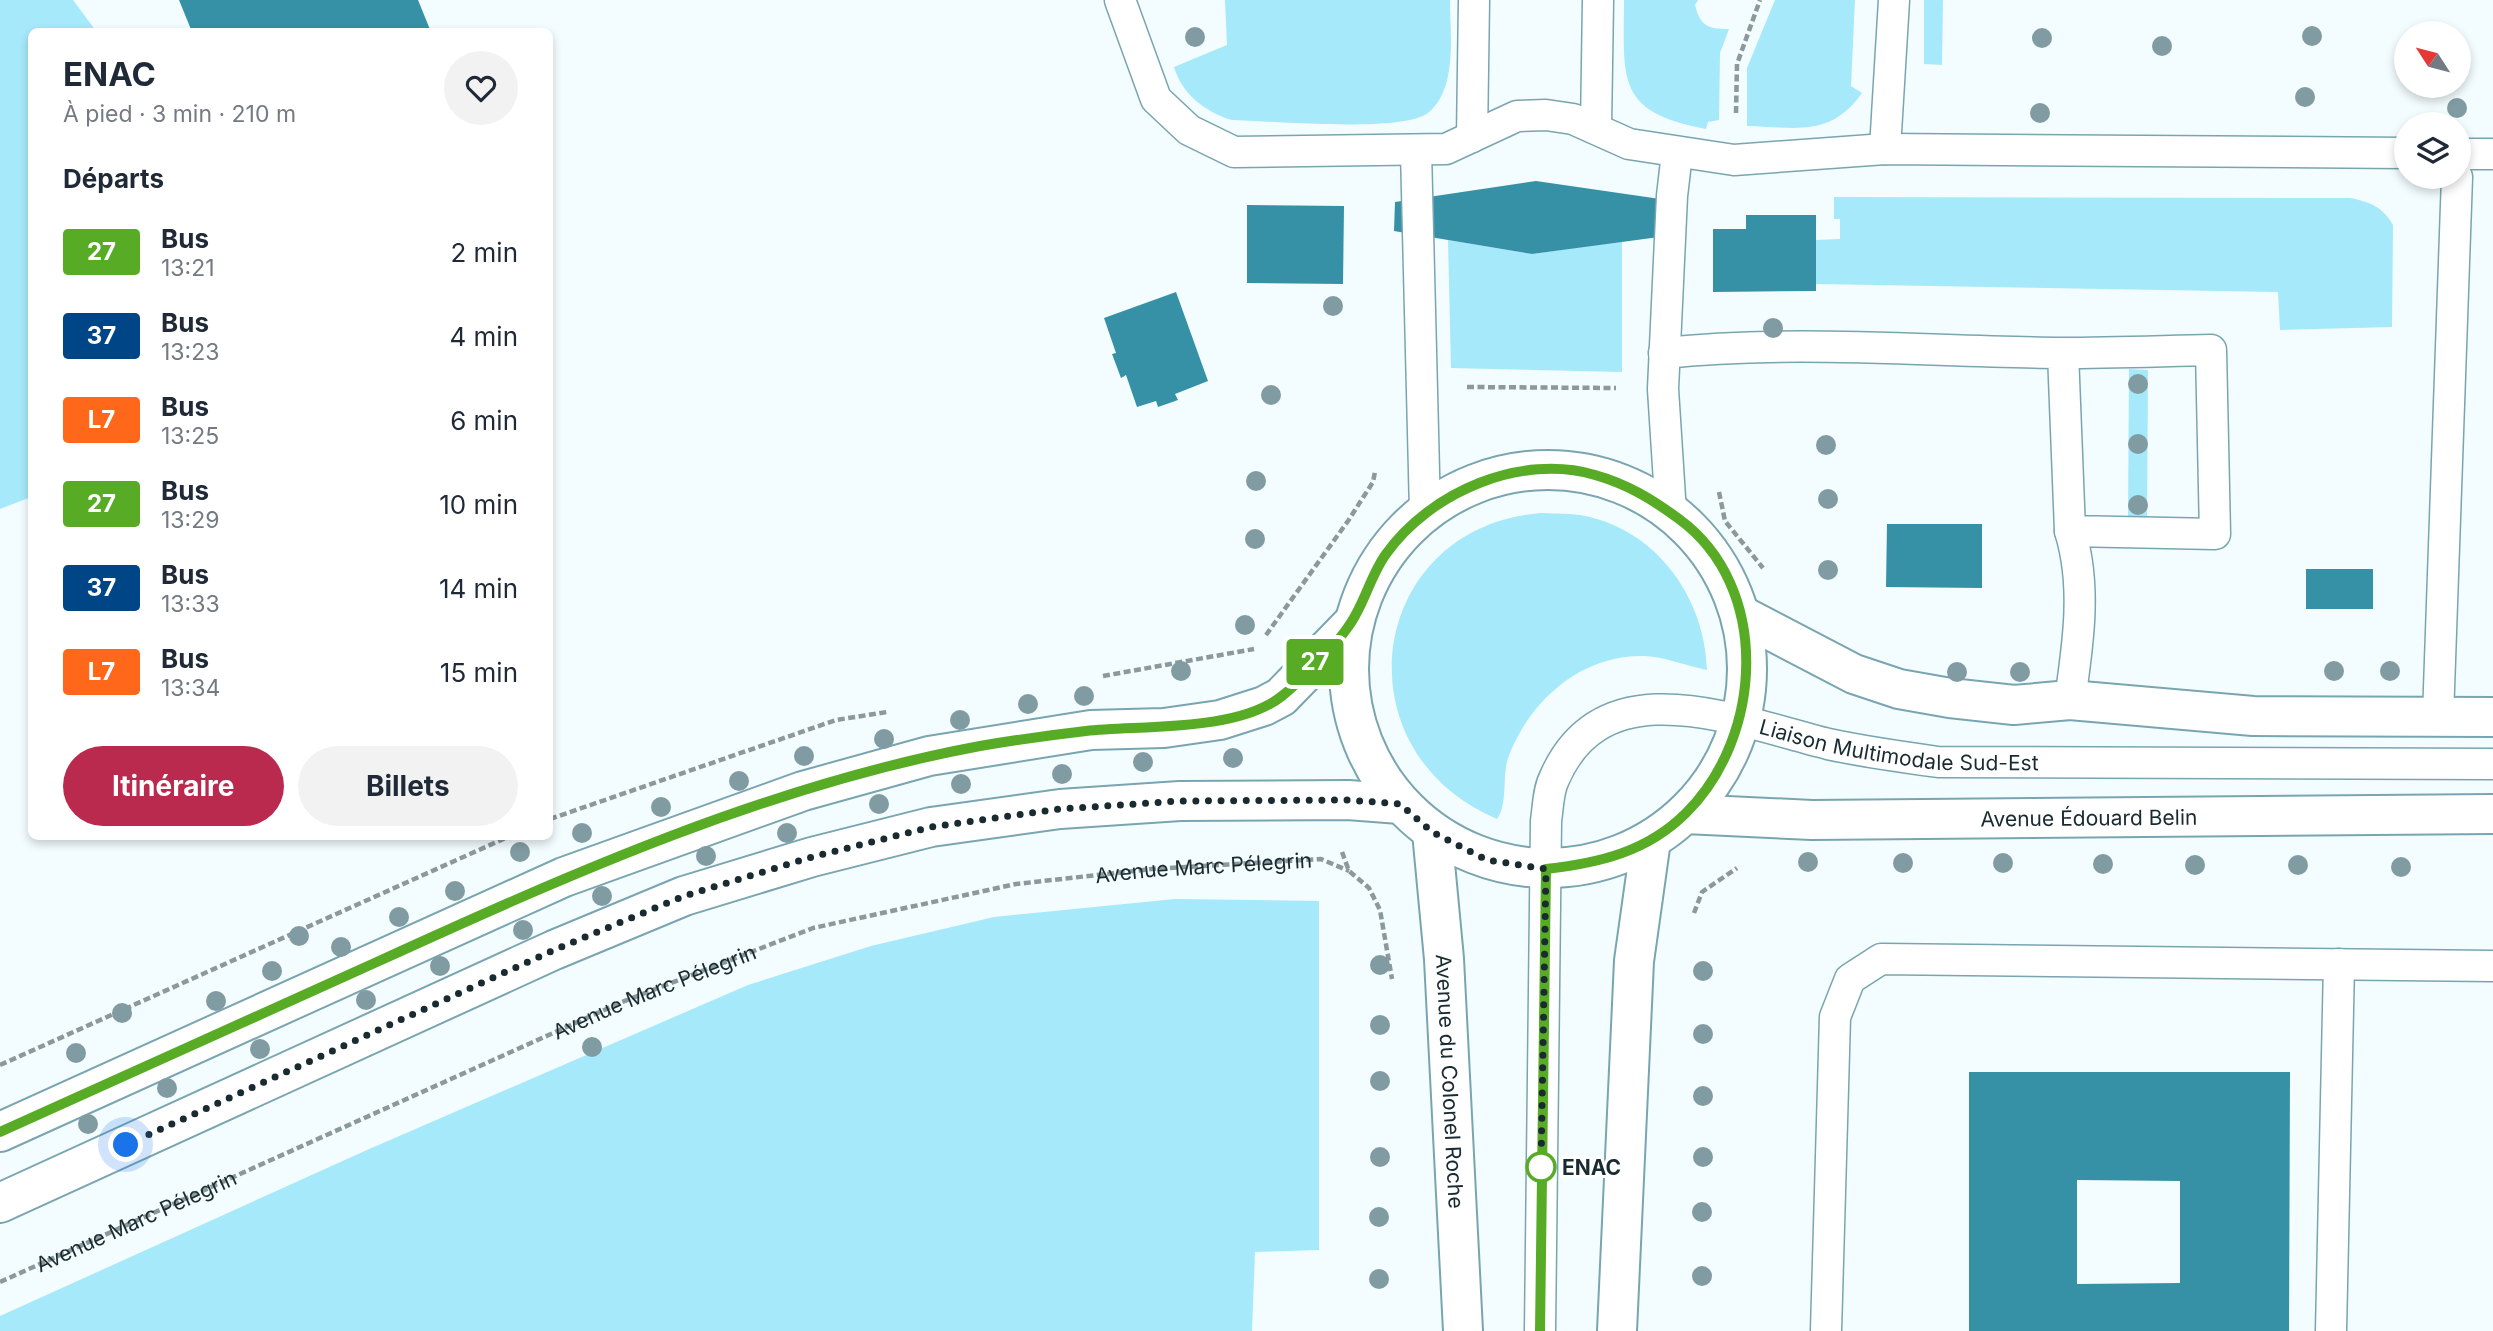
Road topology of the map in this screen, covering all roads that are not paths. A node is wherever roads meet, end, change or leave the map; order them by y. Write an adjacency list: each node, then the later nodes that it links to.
1 (1121, 0): 8 (lane)
2 (1474, 0): 6 (lane)
3 (1598, 0): 5 (lane)
4 (1894, 0): 7 (lane)
5 (1596, 128): 6 (lane); 9 (lane)
6 (1472, 137): 8 (lane)
7 (1885, 149): 9 (lane); 10 (lane)
8 (1416, 151): 16 (lane)
9 (1677, 153): 14 (lane)
10 (2394, 153)
11 (2471, 154): 12 (lane)
12 (2493, 154)
13 (2456, 189): 22 (lane)
14 (1664, 353): 15 (lane); 17 (lane)
15 (2063, 353): 18 (lane); 18 (lane)
16 (1425, 513): 17 (street); 20 (street)
17 (1671, 513): 19 (street)
18 (2070, 531): 21 (lane)
19 (1741, 615): 21 (street); 24 (street)
20 (1351, 625): 26 (street); 34 (street)
21 (2070, 700): 22 (street)
22 (2438, 717): 23 (street)
23 (2493, 717)
24 (1741, 721): 25 (lane, Liaison Multimodale Sud-Est); 27 (street); 31 (lane, Liaison Multimodale Sud-Est)
25 (2493, 764)
26 (1400, 804): 29 (street); 35 (street)
27 (1685, 814): 28 (street, Avenue Édouard Belin); 30 (street)
28 (2493, 814)
29 (1432, 832): 31 (street); 36 (street, Avenue du Colonel Roche)
30 (1651, 840): 31 (street); 38 (street)
31 (1546, 869): 37 (lane, Liaison Multimodale Sud-Est)
32 (2339, 964): 33 (lane); 39 (lane); 40 (lane)
33 (2493, 966)
34 (0, 1132)
35 (0, 1203)
36 (1463, 1331)
37 (1540, 1331)
38 (1616, 1331)
39 (1826, 1331)
40 (2331, 1331)

